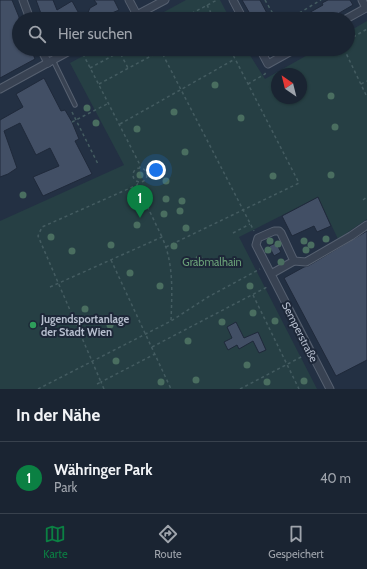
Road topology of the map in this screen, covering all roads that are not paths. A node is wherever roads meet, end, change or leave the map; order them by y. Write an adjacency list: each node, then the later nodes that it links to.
1 (23, 0): 6 (street)
2 (129, 0): 7 (street)
3 (165, 0): 8 (street)
4 (233, 0): 9 (street)
5 (362, 0): 10 (street)
6 (27, 12)
7 (135, 12)
8 (143, 12)
9 (239, 12)
10 (355, 14)
11 (47, 56): 15 (street)
12 (60, 56): 15 (street)
13 (264, 56): 14 (street)
14 (282, 56)
15 (50, 61): 16 (street); 17 (lane)
16 (0, 89)
17 (76, 105)
18 (367, 225): 19 (street)
19 (294, 261): 20 (street); 20 (street, Semperstraße)
20 (271, 274): 21 (street, Semperstraße)
21 (330, 389)

